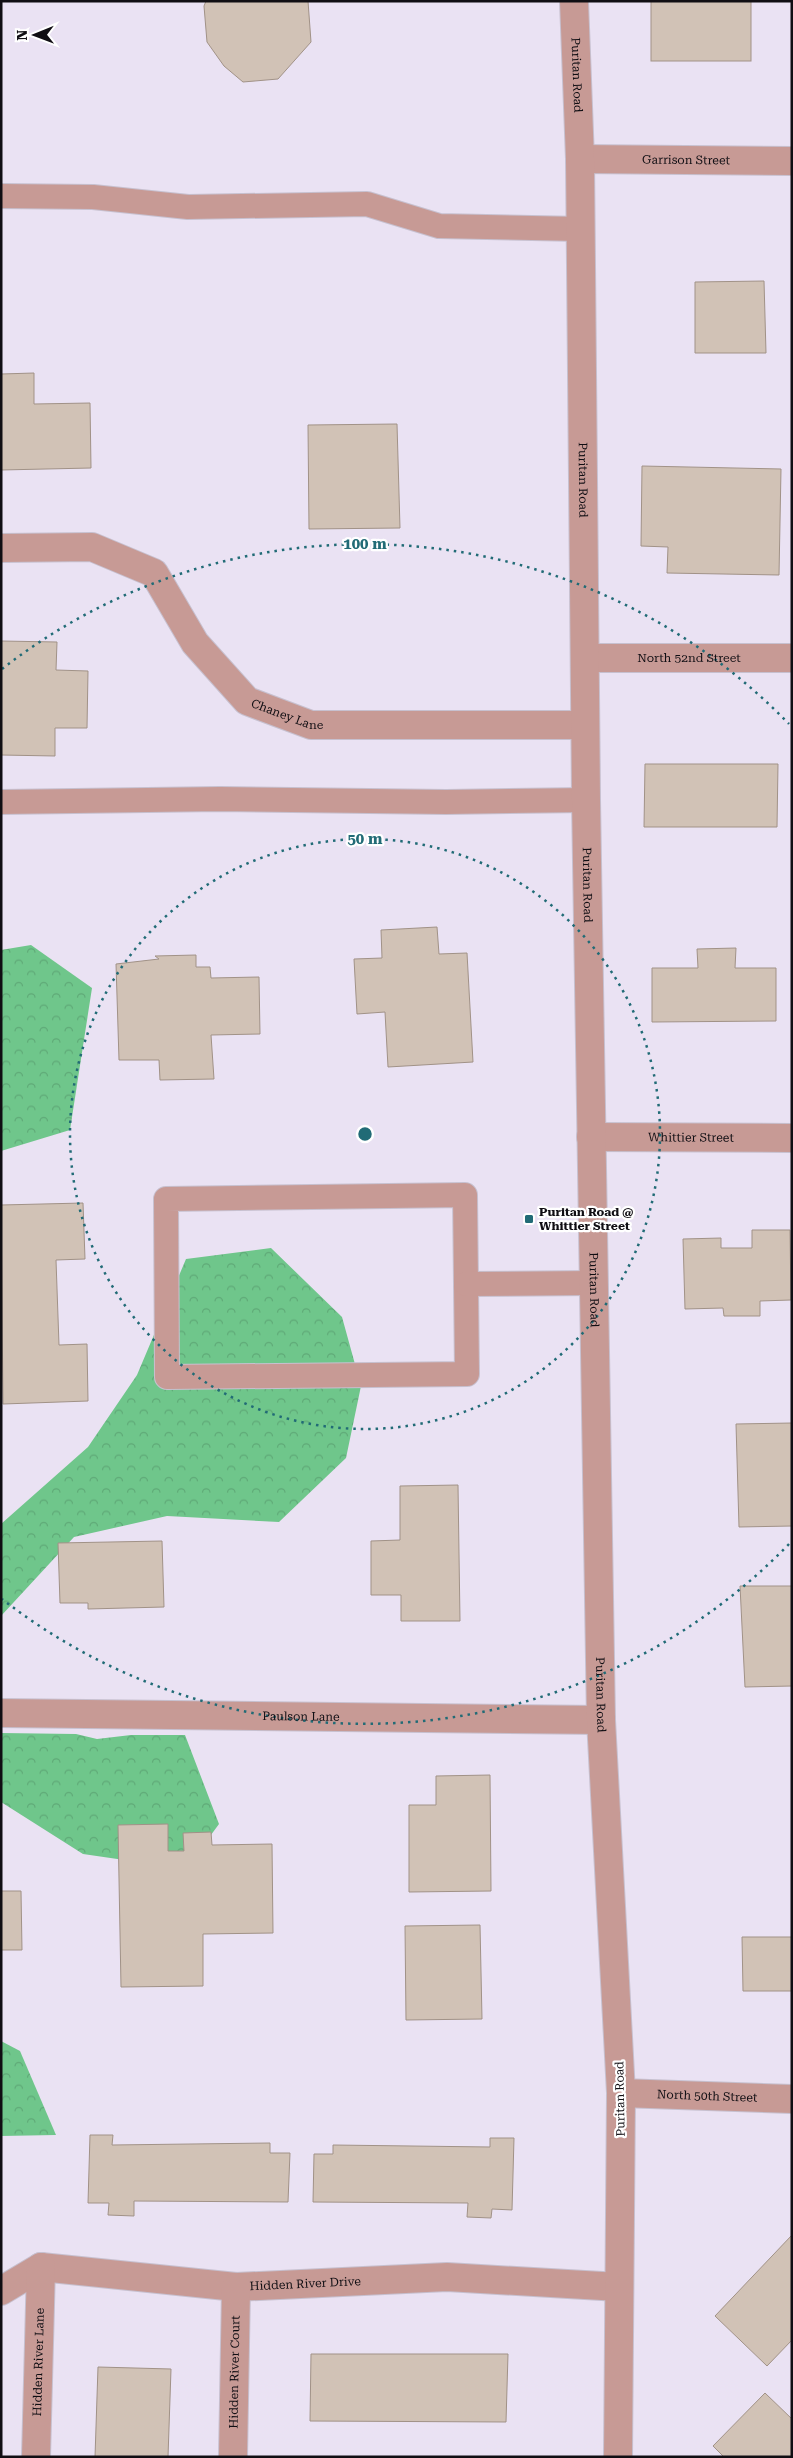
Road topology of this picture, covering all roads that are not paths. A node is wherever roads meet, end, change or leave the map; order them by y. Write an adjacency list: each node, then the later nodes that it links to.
1 (574, 1): 2 (street, Puritan Road)
2 (580, 159): 3 (street, Garrison Street); 5 (street, Puritan Road)
3 (792, 161)
4 (1, 196): 5 (lane)
5 (580, 229): 7 (street, Puritan Road)
6 (1, 548): 9 (street, Chaney Lane)
7 (584, 658): 8 (street, North 52nd Street); 9 (street, Puritan Road)
8 (792, 658)
9 (585, 725): 10 (street, Puritan Road)
10 (586, 800): 11 (lane); 12 (street, Puritan Road)
11 (1, 802)
12 (591, 1137): 13 (street, Whittier Street); 14 (street, Puritan Road)
13 (792, 1138)
14 (594, 1282): 15 (lane); 17 (street, Puritan Road)
15 (466, 1284): 15 (lane)
16 (1, 1713): 17 (street, Paulson Lane)
17 (601, 1720): 18 (street, Puritan Road)
18 (621, 2093): 19 (street, North 50th Street); 21 (street, Puritan Road)
19 (792, 2100)
20 (41, 2267): 22 (street, Hidden River Drive); 23 (street); 24 (street, Hidden River Lane)
21 (619, 2287): 22 (street, Hidden River Drive); 26 (street, Puritan Road)
22 (236, 2288): 25 (street, Hidden River Court)
23 (1, 2291)
24 (36, 2457)
25 (233, 2457)
26 (618, 2457)

